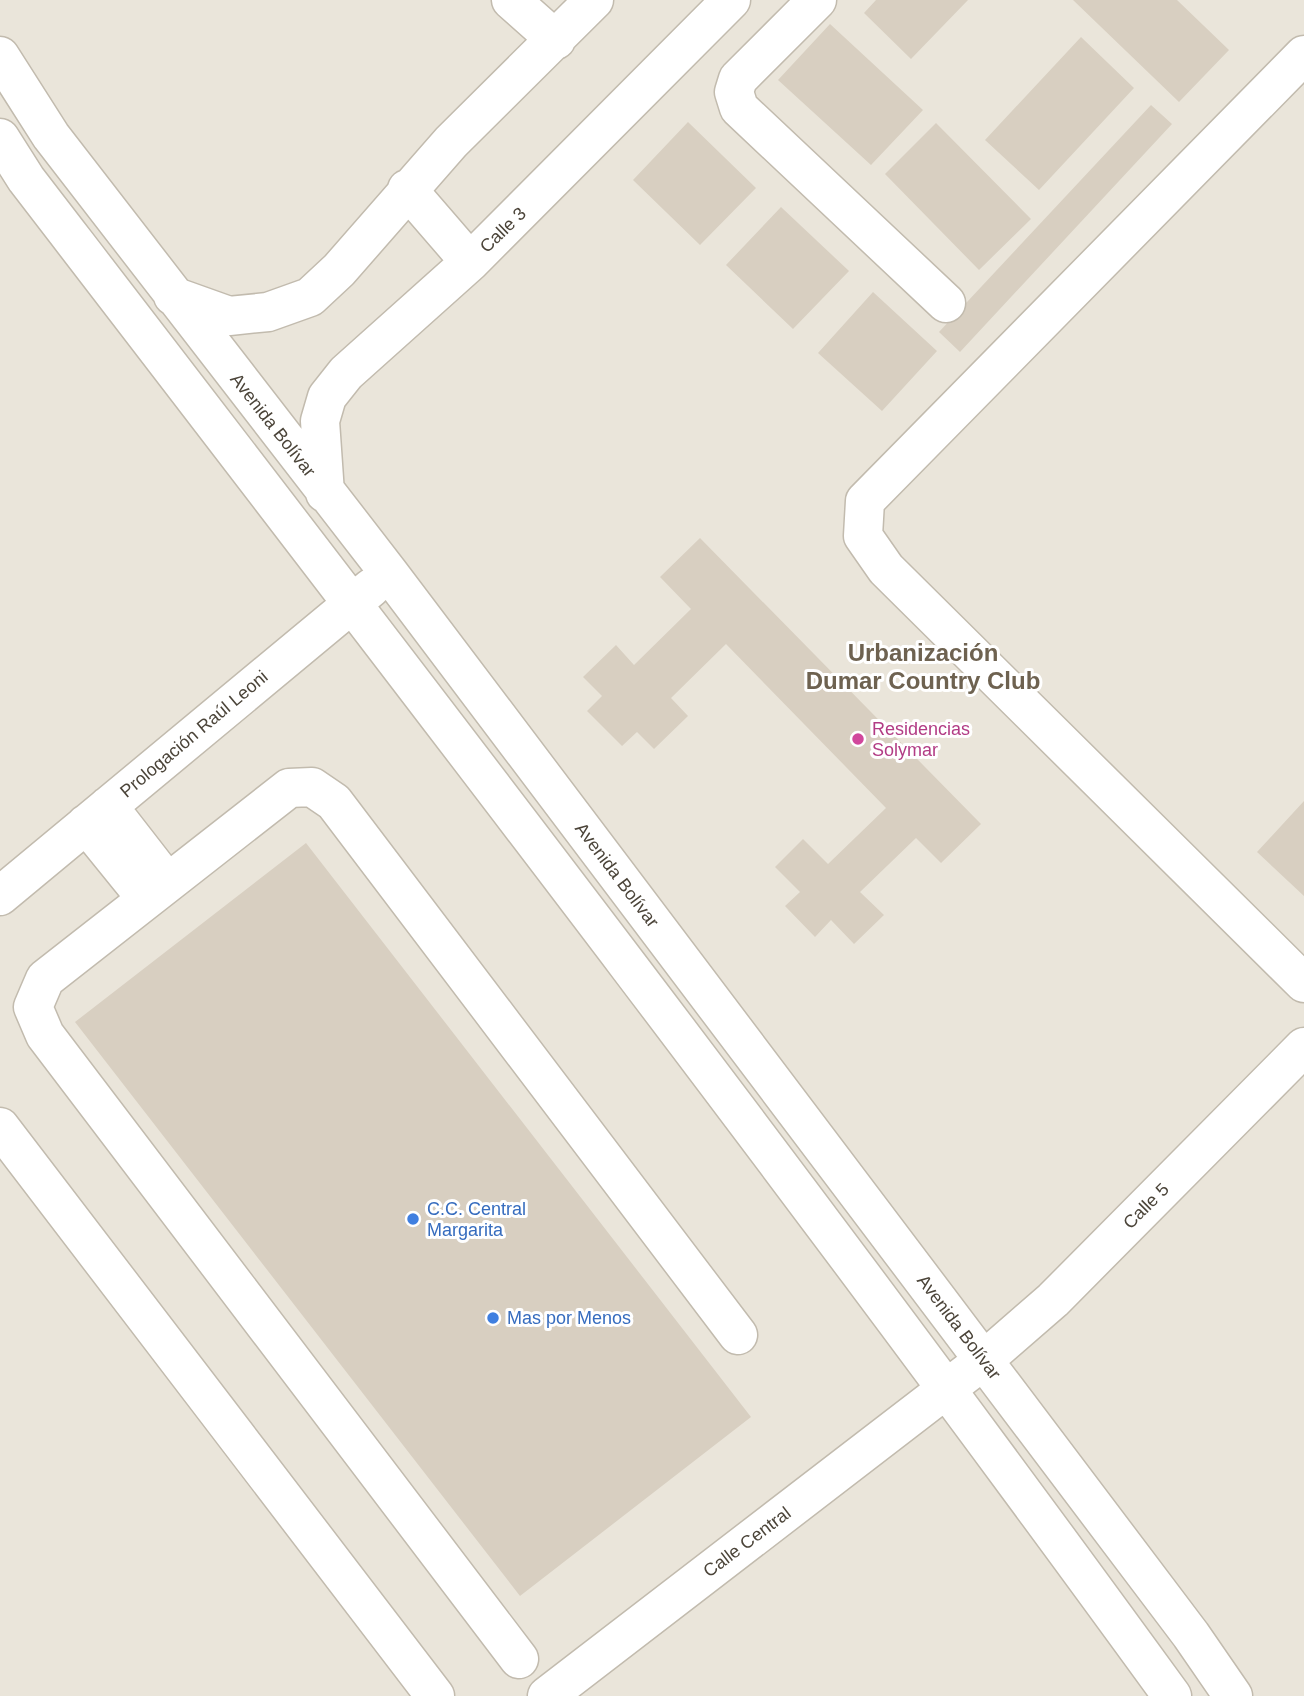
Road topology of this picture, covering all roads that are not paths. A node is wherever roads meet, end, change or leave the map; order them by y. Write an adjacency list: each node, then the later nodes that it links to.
1 (511, 0): 5 (street)
2 (594, 0): 5 (street)
3 (731, 0): 10 (street, Calle 3)
4 (817, 0): 12 (street)
5 (556, 40): 9 (street)
6 (1304, 55): 19 (street)
7 (0, 56): 11 (street, Avenida Bolívar)
8 (0, 138): 15 (street)
9 (407, 189): 10 (street, Calle 3); 11 (street)
10 (470, 262): 13 (street)
11 (173, 296): 13 (street, Avenida Bolívar)
12 (946, 303)
13 (325, 493): 14 (street, Avenida Bolívar)
14 (389, 573): 15 (street, Prologación Raúl Leoni); 23 (street, Avenida Bolívar)
15 (352, 603): 16 (street, Prologación Raúl Leoni); 24 (street)
16 (97, 815): 17 (street); 18 (street, Prologación Raúl Leoni)
17 (157, 890): 22 (street); 25 (street)
18 (0, 895)
19 (1304, 984)
20 (1304, 1047): 23 (street, Calle 5)
21 (0, 1128): 26 (street)
22 (738, 1335)
23 (984, 1360): 24 (street, Calle 5); 29 (street, Avenida Bolívar)
24 (948, 1388): 27 (street, Calle Central); 28 (street)
25 (519, 1659)
26 (435, 1696)
27 (547, 1696)
28 (1172, 1696)
29 (1233, 1696)

